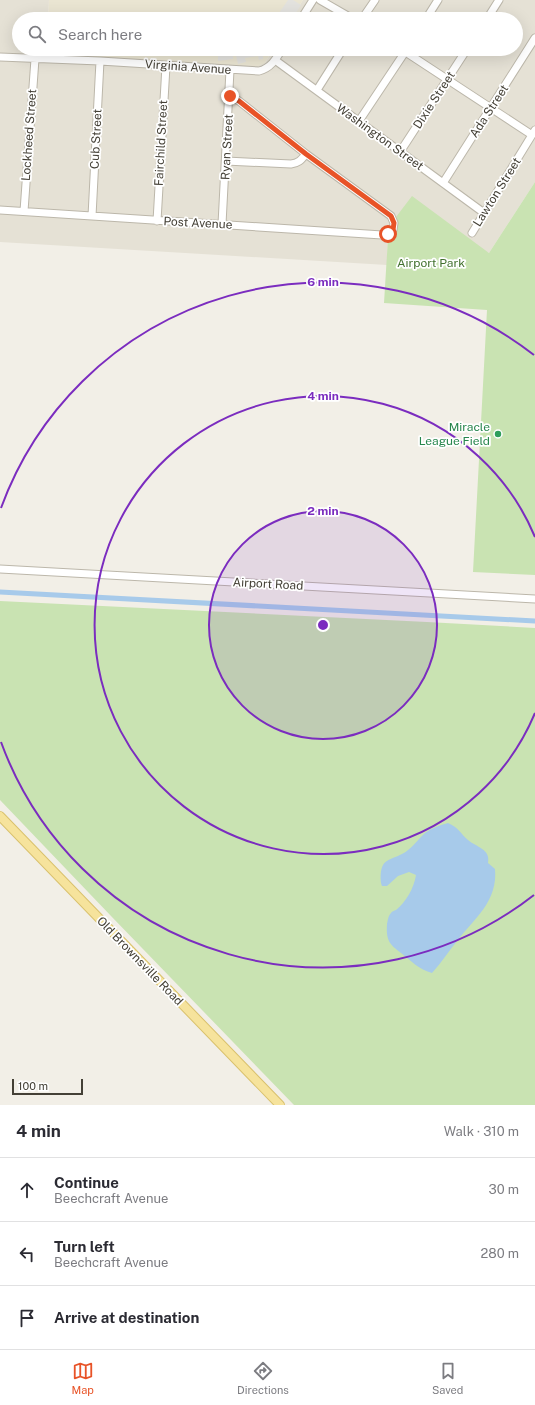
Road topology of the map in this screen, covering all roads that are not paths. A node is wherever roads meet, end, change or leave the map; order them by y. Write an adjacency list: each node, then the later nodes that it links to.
1 (313, 0): 6 (street)
2 (320, 0): 7 (street)
3 (375, 0): 8 (street)
4 (438, 0): 9 (street)
5 (499, 0): 10 (street)
6 (305, 12)
7 (341, 12)
8 (367, 12)
9 (430, 12)
10 (491, 12)
11 (535, 38): 27 (street, Ada Street)
12 (278, 56): 19 (street)
13 (339, 56): 24 (street)
14 (400, 56): 29 (street)
15 (413, 56): 23 (street)
16 (462, 56): 23 (street, Dixie Street)
17 (0, 57): 18 (street, Virginia Avenue)
18 (35, 59): 20 (street, Virginia Avenue); 36 (street, Lockheed Street)
19 (275, 60): 22 (street, Virginia Avenue); 24 (street, Washington Street)
20 (100, 61): 21 (street, Virginia Avenue); 38 (street, Cub Street)
21 (166, 66): 22 (street, Virginia Avenue); 39 (street, Fairchild Street)
22 (230, 70): 25 (street, Ryan Street)
23 (447, 79): 27 (street); 31 (street, Dixie Street)
24 (317, 90): 29 (street, Washington Street)
25 (230, 96): 26 (street); 28 (street, Ryan Street)
26 (244, 105): 28 (street); 32 (street)
27 (491, 108): 30 (street); 34 (street, Ada Street)
28 (229, 110): 33 (street, Ryan Street)
29 (359, 122): 31 (street, Washington Street)
30 (534, 133): 37 (street, Lawton Street)
31 (400, 152): 34 (street, Washington Street)
32 (306, 154): 33 (street); 40 (street, Post Avenue)
33 (226, 161): 40 (street, Ryan Street)
34 (443, 183): 37 (street, Washington Street)
35 (0, 210): 36 (street, Post Avenue)
36 (24, 211): 38 (street, Post Avenue)
37 (484, 213): 41 (street, Lawton Street)
38 (92, 216): 39 (street, Post Avenue)
39 (157, 221): 40 (street, Post Avenue)
40 (222, 224)
41 (472, 233)
42 (0, 569): 43 (street, Airport Road)
43 (535, 599)
44 (0, 816): 45 (main road, Old Brownsville Road)
45 (280, 1105)

